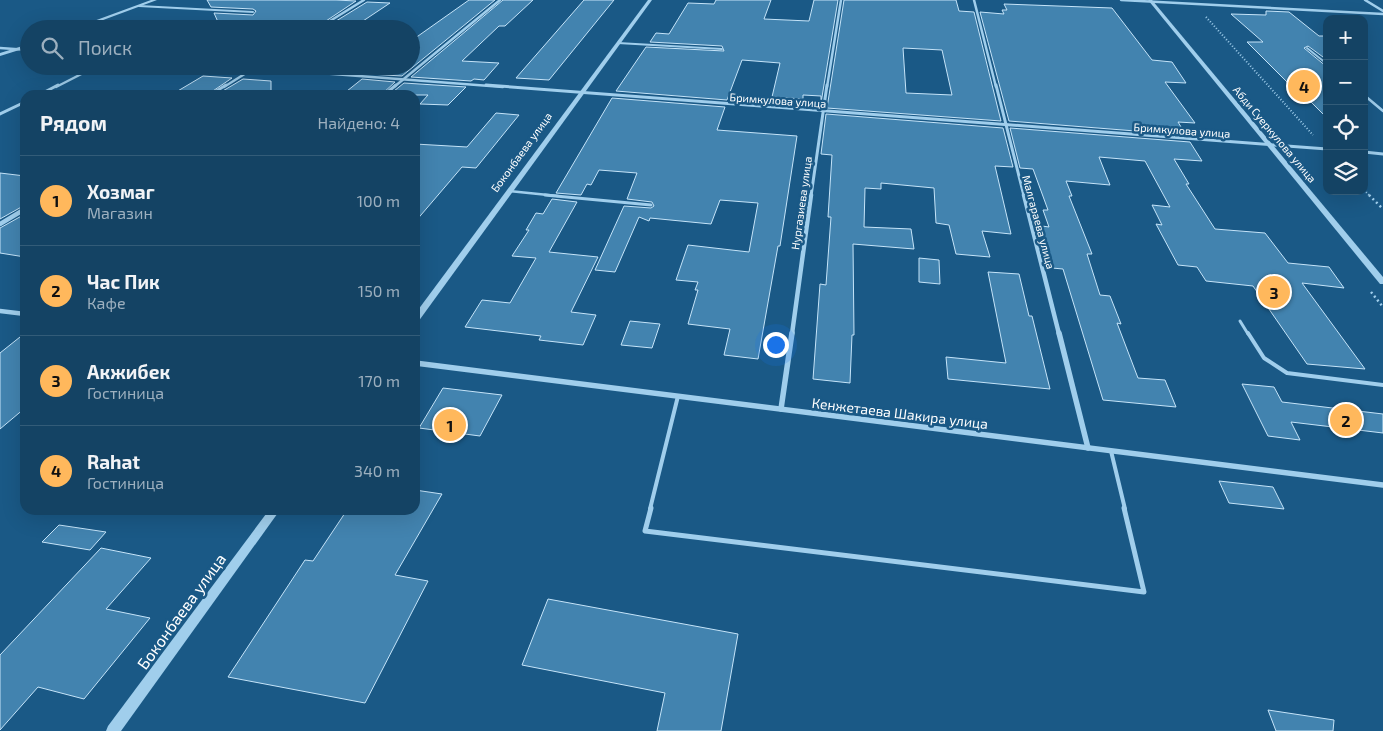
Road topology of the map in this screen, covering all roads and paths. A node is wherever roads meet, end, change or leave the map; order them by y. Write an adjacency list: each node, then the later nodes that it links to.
1 (155, 0): 11 (street)
2 (364, 0): 15 (street)
3 (500, 0): 25 (street)
4 (650, 0): 16 (street, Боконбаева улица)
5 (841, 0): 38 (street, Нургазиева улица)
6 (974, 0): 40 (street, Малгараева улица)
7 (1122, 0): 9 (street)
8 (1365, 0): 13 (street)
9 (1151, 1): 10 (street); 41 (street, Абди Суеркулова улица)
10 (1194, 4): 13 (street); 42 (path)
11 (139, 6): 12 (lane); 14 (street)
12 (253, 12)
13 (1383, 12)
14 (99, 20)
15 (332, 20)
16 (618, 43): 19 (lane); 34 (street, Боконбаева улица)
17 (0, 48): 21 (street)
18 (20, 48): 21 (street)
19 (722, 48)
20 (1308, 48): 24 (lane)
21 (17, 49): 22 (street); 23 (street)
22 (20, 49)
23 (0, 55)
24 (1323, 61)
25 (420, 65)
26 (79, 75): 31 (street)
27 (242, 75): 32 (street)
28 (345, 75): 30 (street, Бримкулова улица)
29 (408, 75): 30 (street)
30 (402, 80): 33 (street); 34 (street, Бримкулова улица)
31 (49, 90)
32 (218, 90)
33 (390, 90)
34 (580, 94): 38 (street, Бримкулова улица); 46 (street, Боконбаева улица)
35 (1368, 98): 37 (lane)
36 (20, 104): 39 (street)
37 (1383, 110)
38 (823, 112): 40 (street, Бримкулова улица); 60 (street, Нургазиева улица)
39 (0, 114)
40 (1005, 126): 41 (street, Бримкулова улица); 61 (street, Малгараева улица)
41 (1273, 146): 43 (street, Бримкулова улица); 52 (street, Абди Суеркулова улица)
42 (1323, 146)
43 (1323, 149)
44 (1368, 152): 45 (street)
45 (1383, 154)
46 (509, 191): 48 (lane); 55 (street, Боконбаева улица)
47 (1368, 194): 49 (path)
48 (651, 205)
49 (1383, 210)
50 (20, 212): 51 (street)
51 (0, 224)
52 (1383, 282)
53 (0, 311): 54 (street)
54 (20, 313)
55 (420, 313)
56 (1240, 321): 58 (lane)
57 (420, 364): 59 (street, Кенжетаева Шакира улица)
58 (1383, 385)
59 (678, 396): 60 (street, Кенжетаева Шакира улица); 62 (lane)
60 (781, 409): 61 (street, Кенжетаева Шакира улица)
61 (1088, 448): 62 (street, Кенжетаева Шакира улица)
62 (1111, 451): 63 (street, Кенжетаева Шакира улица)
63 (1383, 485)
64 (271, 515): 65 (street, Боконбаева улица)
65 (112, 731)

